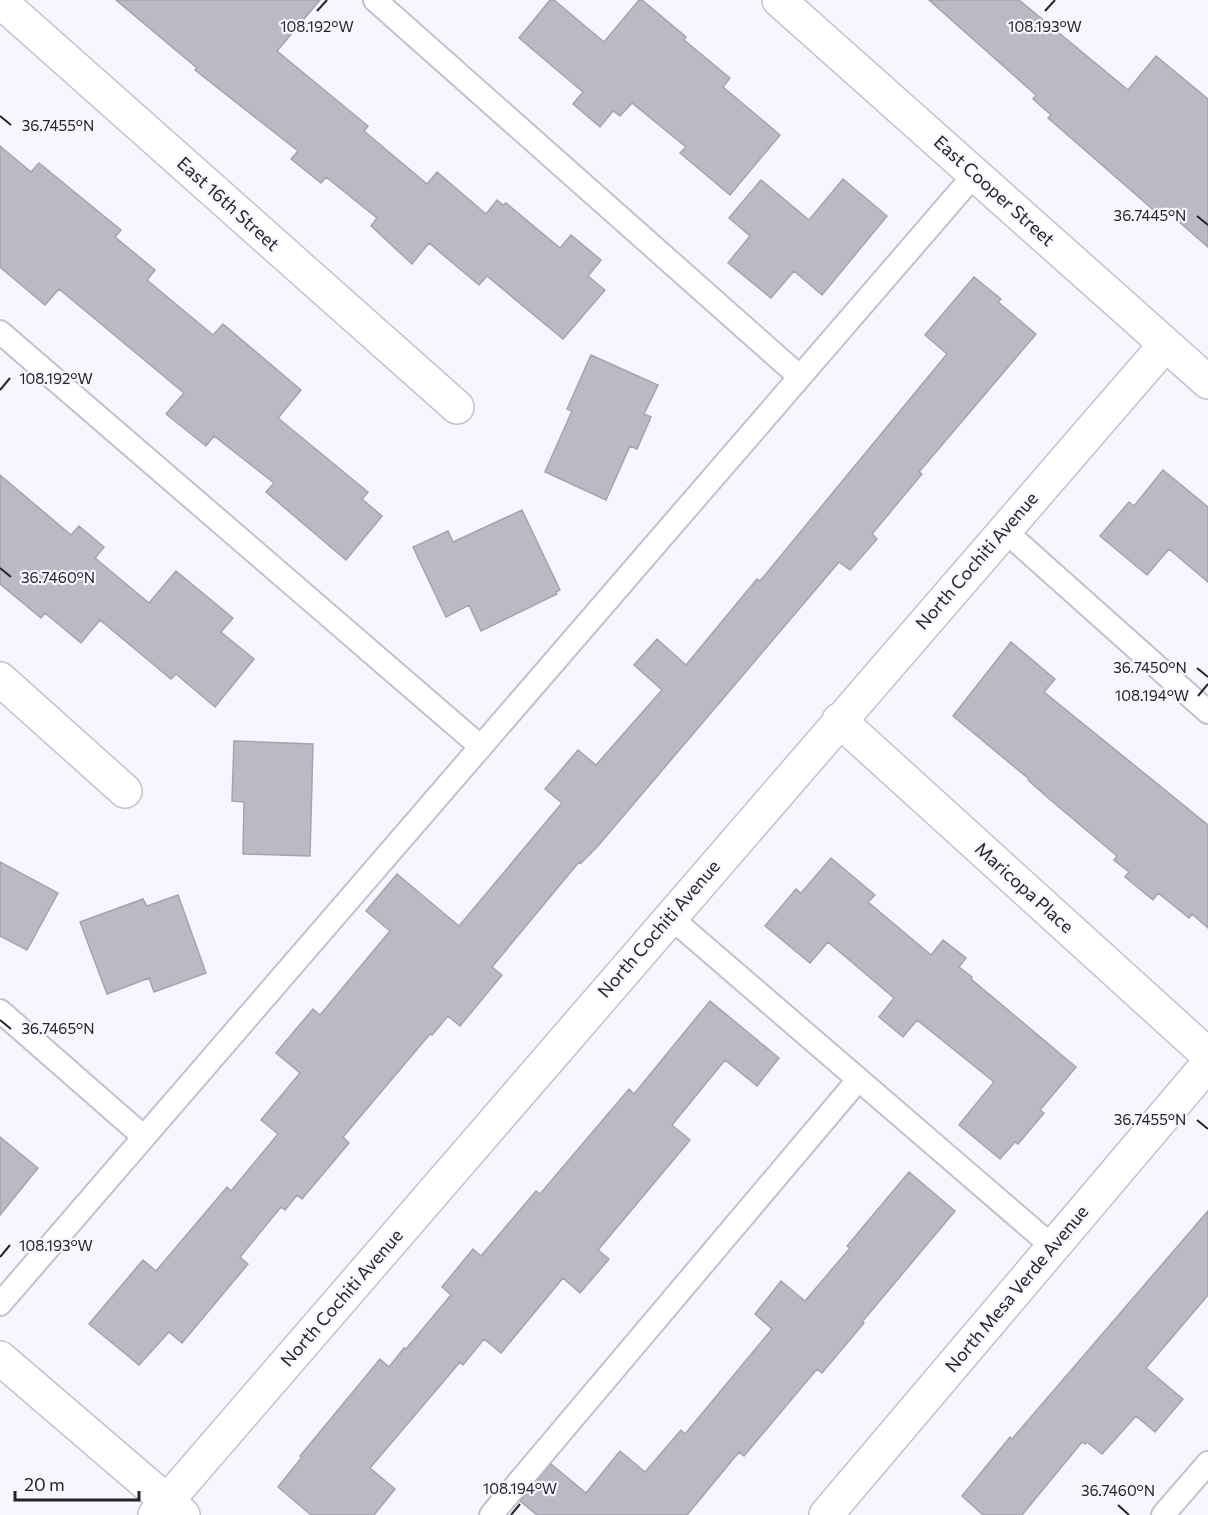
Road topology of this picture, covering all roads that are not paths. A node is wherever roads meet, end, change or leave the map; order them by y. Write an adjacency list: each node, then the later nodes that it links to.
1 (375, 0): 7 (lane)
2 (779, 0): 4 (street, East Cooper Street)
3 (0, 1): 9 (street, East 16th Street)
4 (975, 174): 6 (street, East Cooper Street); 7 (lane)
5 (0, 332): 14 (lane)
6 (1165, 345): 8 (street, East Cooper Street); 10 (street, North Cochiti Avenue)
7 (800, 377): 14 (lane)
8 (1208, 382)
9 (457, 407)
10 (1004, 530): 12 (lane); 13 (street, North Cochiti Avenue)
11 (0, 679): 15 (street)
12 (1208, 712)
13 (839, 720): 16 (street, North Cochiti Avenue); 18 (street, Maricopa Place)
14 (481, 747): 21 (lane)
15 (125, 791)
16 (670, 917): 20 (lane); 26 (street, North Cochiti Avenue)
17 (0, 1011): 21 (lane)
18 (1208, 1055)
19 (1208, 1064): 22 (street, North Mesa Verde Avenue)
20 (858, 1080): 22 (lane); 27 (lane)
21 (144, 1137): 23 (lane)
22 (1053, 1247): 28 (street, North Mesa Verde Avenue)
23 (0, 1304)
24 (0, 1358): 26 (street)
25 (1208, 1463): 29 (lane)
26 (168, 1510)
27 (491, 1515)
28 (826, 1515)
29 (1163, 1515)

